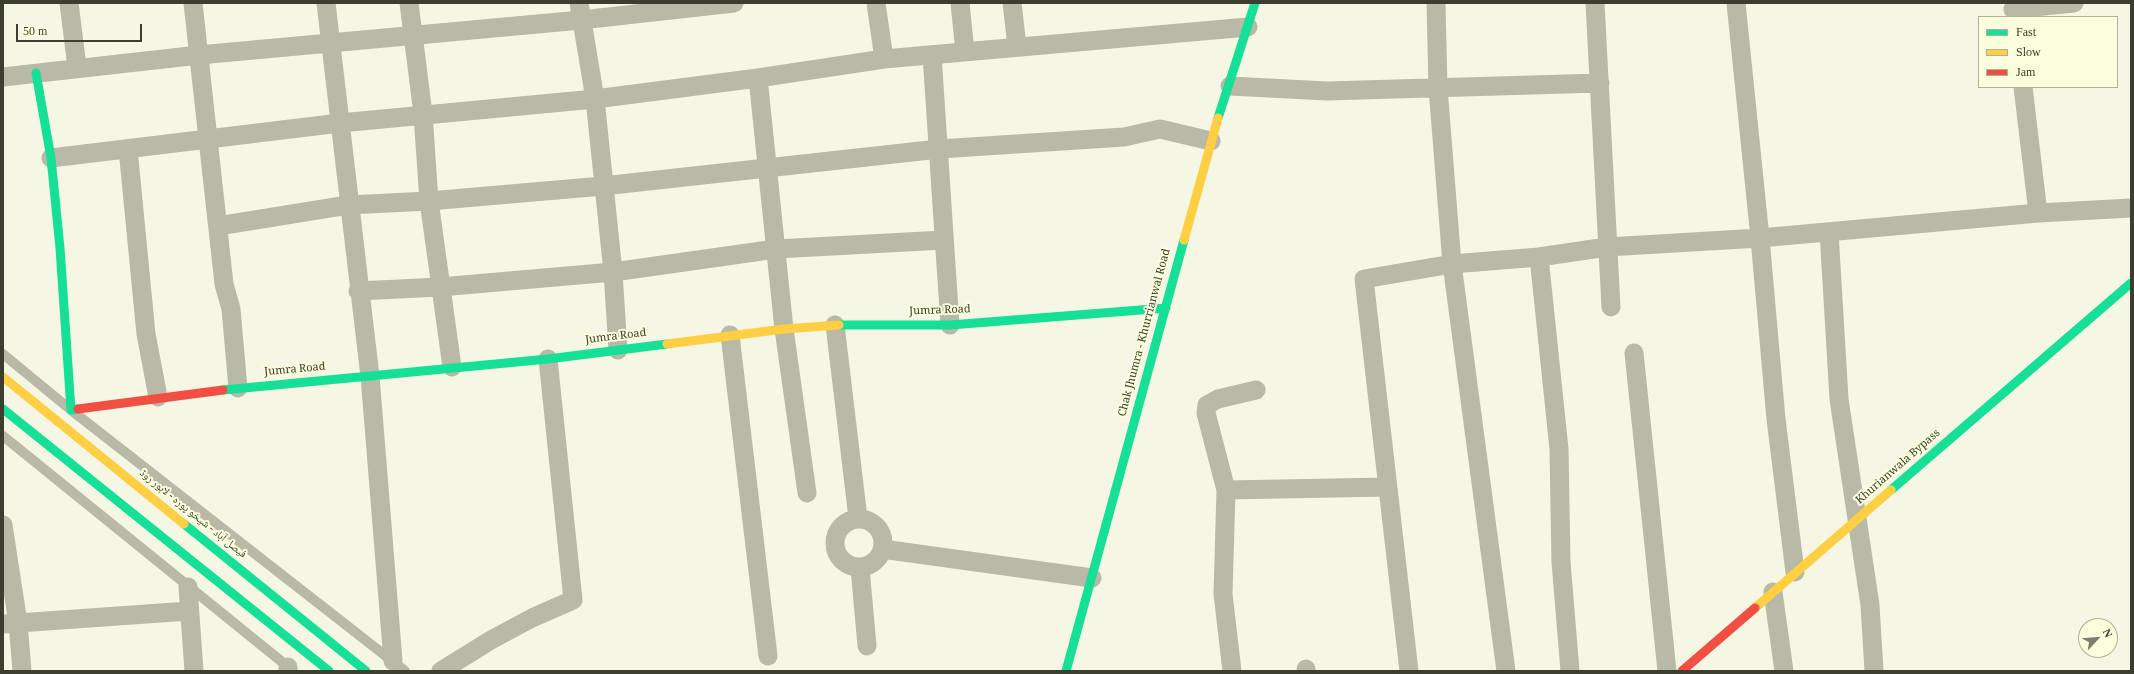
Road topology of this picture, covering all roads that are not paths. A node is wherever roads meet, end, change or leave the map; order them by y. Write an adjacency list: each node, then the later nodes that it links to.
1 (69, 3): 24 (street)
2 (193, 3): 21 (street)
3 (326, 3): 18 (street)
4 (409, 3): 17 (street)
5 (734, 3): 15 (street)
6 (876, 3): 23 (street)
7 (960, 3): 20 (street)
8 (1012, 3): 19 (street)
9 (1255, 3): 16 (main road, Chak Jhumra - Khurrianwal Road)
10 (1436, 3): 30 (street)
11 (1595, 3): 28 (street)
12 (1736, 3): 48 (street)
13 (2074, 3): 14 (street)
14 (2013, 10)
15 (580, 12): 17 (street); 32 (street)
16 (1248, 27): 19 (street); 29 (main road, Chak Jhumra - Khurrianwal Road)
17 (411, 35): 18 (street); 33 (street)
18 (330, 42): 21 (street); 34 (street)
19 (1016, 46): 20 (street)
20 (965, 52): 22 (street)
21 (199, 55): 24 (street); 35 (street)
22 (932, 55): 23 (street); 38 (street)
23 (884, 59): 27 (street)
24 (77, 67): 25 (street)
25 (36, 73): 26 (street); 39 (main road)
26 (3, 76)
27 (758, 78): 32 (street); 40 (street)
28 (1600, 83): 30 (street); 50 (street)
29 (1230, 86): 30 (street); 36 (main road, Chak Jhumra - Khurrianwal Road)
30 (1438, 88): 53 (street)
31 (2023, 88): 45 (street)
32 (595, 99): 33 (street); 41 (street)
33 (423, 114): 34 (street); 42 (street)
34 (340, 123): 35 (street); 43 (street)
35 (208, 138): 37 (street); 46 (street)
36 (1211, 141): 38 (street); 59 (main road, Chak Jhumra - Khurrianwal Road)
37 (128, 149): 39 (street); 73 (street)
38 (939, 149): 40 (street); 49 (street)
39 (51, 158): 75 (main road)
40 (768, 168): 41 (street); 51 (street)
41 (603, 186): 42 (street); 54 (street)
42 (429, 201): 43 (street); 56 (street)
43 (348, 205): 46 (street); 57 (street)
44 (2131, 208): 45 (street)
45 (2038, 213): 47 (street)
46 (218, 226): 71 (street)
47 (1829, 232): 48 (street); 81 (street)
48 (1760, 238): 50 (street); 85 (street)
49 (944, 240): 51 (street); 61 (street)
50 (1607, 247): 52 (street); 58 (street)
51 (776, 249): 54 (street); 62 (street)
52 (1539, 257): 53 (street); 105 (street)
53 (1452, 264): 77 (street); 104 (street)
54 (613, 272): 56 (street); 64 (street)
55 (2131, 283): 81 (main road, Khurianwala Bypass)
56 (440, 287): 57 (street); 68 (street)
57 (358, 291): 69 (street)
58 (1611, 307)
59 (1166, 308): 61 (main road, Jumra Road); 86 (main road, Chak Jhumra - Khurrianwal Road)
60 (835, 325): 61 (main road, Jumra Road); 62 (main road, Jumra Road); 80 (street)
61 (950, 325)
62 (784, 329): 63 (main road, Jumra Road); 79 (street)
63 (730, 335): 64 (main road, Jumra Road); 92 (street)
64 (618, 350): 67 (main road, Jumra Road)
65 (1634, 353): 106 (street)
66 (3, 354): 75 (lane)
67 (548, 359): 68 (main road, Jumra Road); 100 (street)
68 (452, 367): 69 (main road, Jumra Road)
69 (370, 376): 71 (main road, Jumra Road); 93 (street)
70 (3, 377): 99 (main road, فیصل آباد - شیخو پورہ - لاہور روڈ)
71 (238, 388): 73 (main road, Jumra Road)
72 (1256, 390): 78 (street)
73 (158, 397): 75 (main road, Jumra Road)
74 (3, 409): 98 (main road)
75 (71, 410): 93 (lane)
76 (3, 436): 87 (lane)
77 (1388, 487): 78 (street); 103 (street)
78 (1226, 490): 102 (street)
79 (808, 493)
80 (858, 518): 83 (street); 84 (street)
81 (1857, 521): 85 (main road, Khurianwala Bypass); 108 (street)
82 (4, 534): 90 (street)
83 (882, 549): 84 (street); 86 (street)
84 (860, 568): 91 (street)
85 (1795, 572): 88 (main road, Khurianwala Bypass)
86 (1092, 578): 101 (main road, Chak Jhumra - Khurrianwal Road)
87 (188, 587): 89 (street); 95 (lane)
88 (1773, 592): 94 (main road, Khurianwala Bypass); 107 (street)
89 (189, 611): 90 (street); 97 (street)
90 (10, 623): 96 (street)
91 (867, 646)
92 (768, 656)
93 (399, 666)
94 (1692, 667)
95 (290, 670)
96 (22, 671)
97 (194, 671)
98 (329, 671)
99 (366, 671)
100 (441, 671)
101 (1066, 671)
102 (1232, 671)
103 (1409, 671)
104 (1506, 671)
105 (1570, 671)
106 (1667, 671)
107 (1784, 671)
108 (1874, 671)

